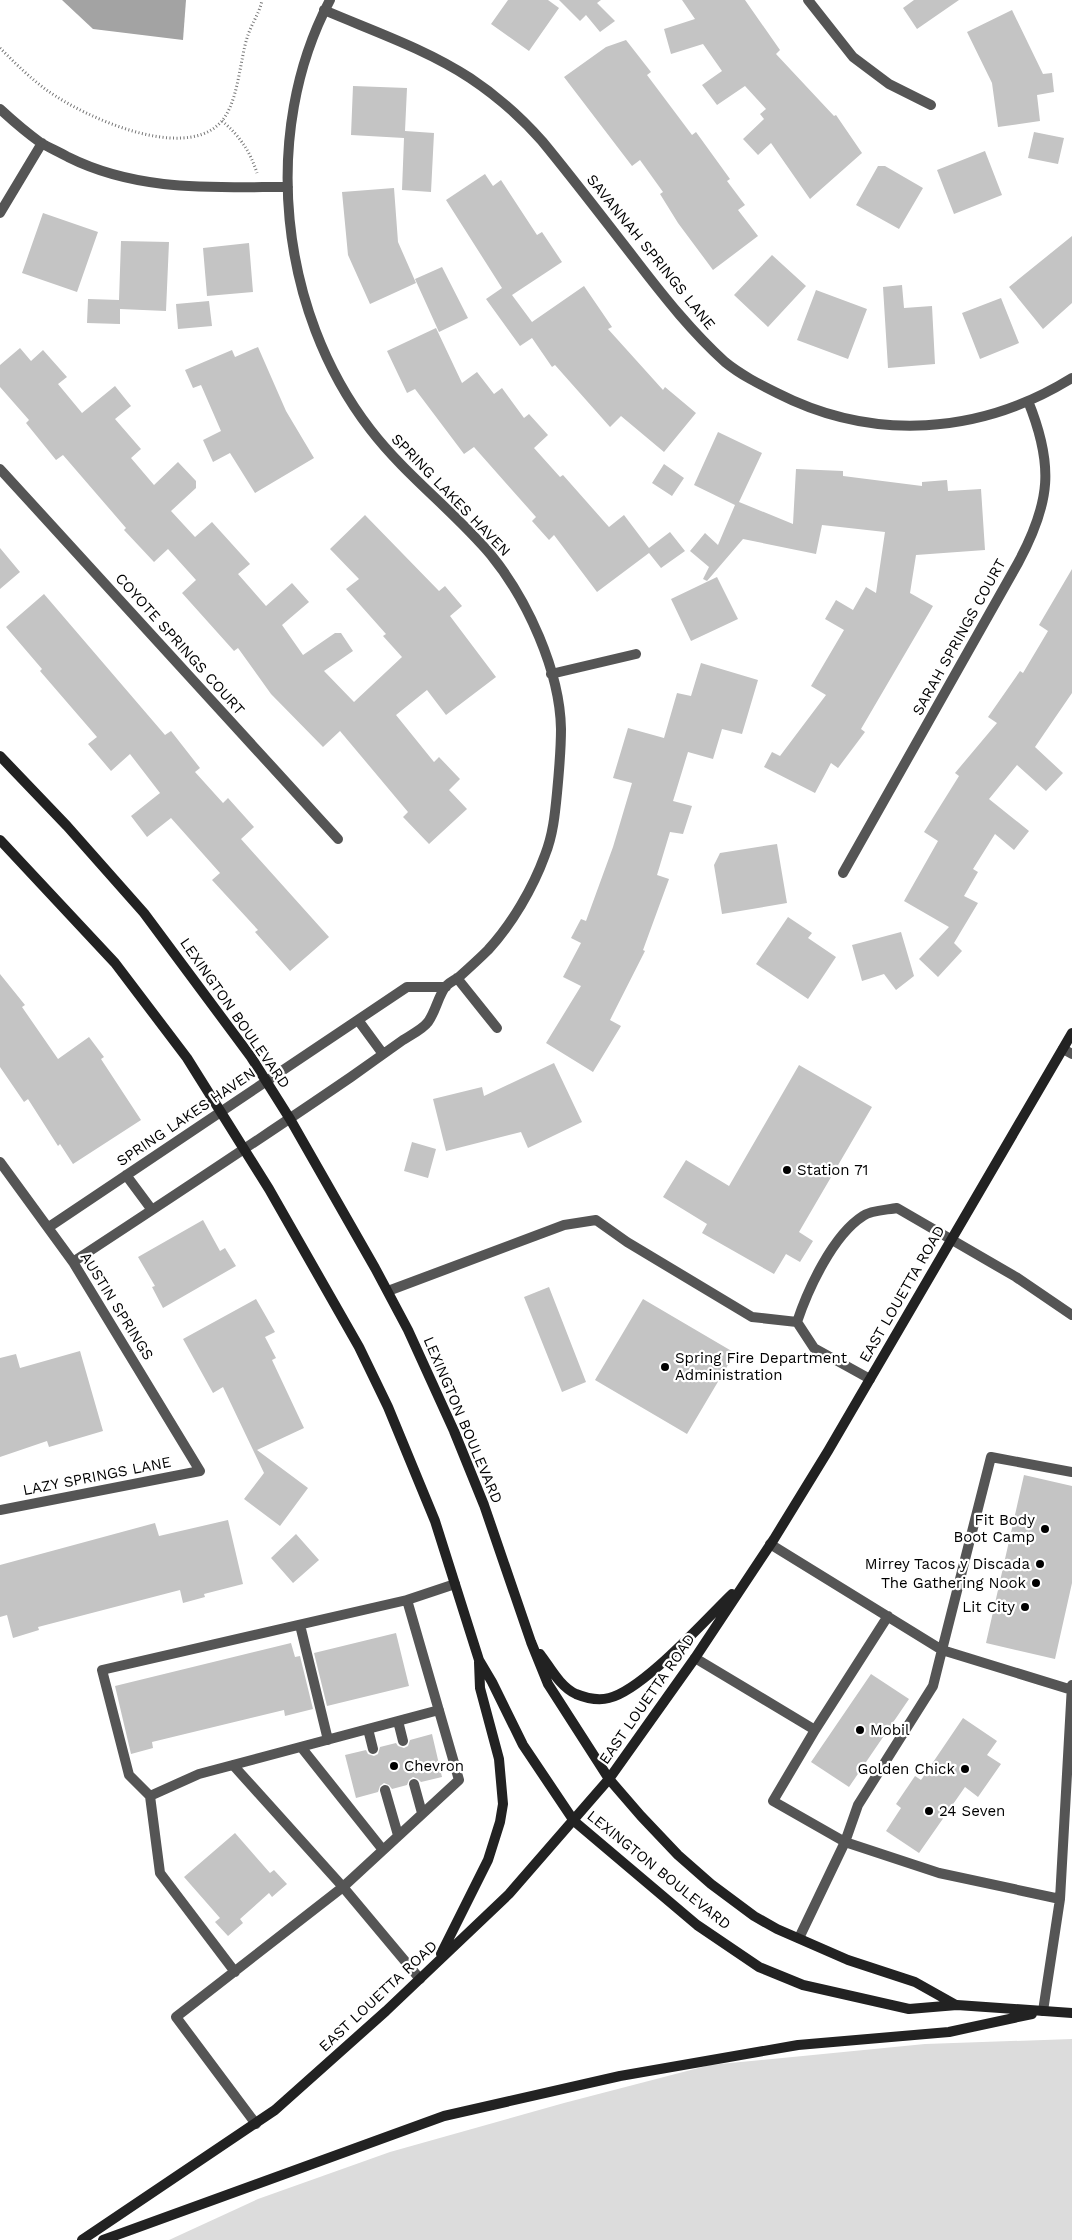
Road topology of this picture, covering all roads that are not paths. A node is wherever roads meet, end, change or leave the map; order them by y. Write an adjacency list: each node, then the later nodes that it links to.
1 (330, 0): 3 (street, SPRING LAKES HAVEN)
2 (808, 0): 4 (street)
3 (324, 10): 7 (street, SPRING LAKES HAVEN); 10 (street, SAVANNAH SPRINGS LANE)
4 (931, 105)
5 (0, 109): 6 (street)
6 (42, 144): 7 (street); 8 (street)
7 (288, 187): 13 (street, SPRING LAKES HAVEN)
8 (0, 213)
9 (1072, 378): 10 (street, SAVANNAH SPRINGS LANE)
10 (1028, 402): 17 (street, SARAH SPRINGS COURT)
11 (0, 469): 15 (street, COYOTE SPRINGS COURT)
12 (636, 654): 13 (street)
13 (551, 674): 18 (street, SPRING LAKES HAVEN)
14 (0, 756): 25 (main road, LEXINGTON BOULEVARD)
15 (338, 839)
16 (0, 840): 26 (main road, LEXINGTON BOULEVARD)
17 (843, 873)
18 (457, 978): 19 (street, SPRING LAKES HAVEN); 21 (street)
19 (446, 987): 20 (street, SPRING LAKES HAVEN); 24 (street, SPRING LAKES HAVEN)
20 (358, 1020): 24 (street); 25 (street, SPRING LAKES HAVEN)
21 (497, 1028)
22 (1072, 1033): 23 (main road, EAST LOUETTA ROAD)
23 (1068, 1052): 33 (main road, EAST LOUETTA ROAD)
24 (383, 1054): 27 (street, SPRING LAKES HAVEN)
25 (267, 1081): 26 (street, SPRING LAKES HAVEN); 27 (main road, LEXINGTON BOULEVARD)
26 (221, 1112): 28 (main road, LEXINGTON BOULEVARD); 30 (street, SPRING LAKES HAVEN)
27 (290, 1118): 28 (street, SPRING LAKES HAVEN); 35 (main road, LEXINGTON BOULEVARD)
28 (243, 1148): 31 (street, SPRING LAKES HAVEN); 44 (main road, LEXINGTON BOULEVARD)
29 (0, 1162): 32 (street, AUSTIN SPRINGS)
30 (126, 1175): 31 (street); 32 (street, SPRING LAKES HAVEN)
31 (152, 1210): 34 (street, SPRING LAKES HAVEN)
32 (49, 1228): 34 (street, AUSTIN SPRINGS)
33 (952, 1239): 36 (street); 37 (street); 38 (main road, EAST LOUETTA ROAD)
34 (74, 1262): 39 (street, AUSTIN SPRINGS)
35 (388, 1291): 37 (street); 48 (main road, LEXINGTON BOULEVARD)
36 (1072, 1315)
37 (797, 1322): 38 (street)
38 (870, 1379): 42 (main road, EAST LOUETTA ROAD)
39 (200, 1471): 41 (street, LAZY SPRINGS LANE)
40 (1072, 1472): 49 (street)
41 (0, 1510)
42 (770, 1544): 43 (main road, EAST LOUETTA ROAD); 46 (street)
43 (746, 1579): 48 (main road); 50 (main road, EAST LOUETTA ROAD)
44 (455, 1584): 45 (street); 51 (main road, LEXINGTON BOULEVARD)
45 (407, 1600): 47 (street); 54 (street)
46 (888, 1616): 49 (street); 57 (street)
47 (300, 1625): 58 (street); 66 (street)
48 (530, 1642): 63 (main road, LEXINGTON BOULEVARD)
49 (942, 1650): 53 (street); 70 (street)
50 (696, 1658): 57 (street); 63 (main road, EAST LOUETTA ROAD)
51 (479, 1660): 68 (main road, LEXINGTON BOULEVARD); 75 (main road)
52 (1072, 1685): 53 (street)
53 (1072, 1690): 73 (street)
54 (439, 1710): 55 (street); 67 (street)
55 (398, 1721): 56 (street); 59 (street)
56 (368, 1729): 58 (street); 61 (street)
57 (815, 1730): 70 (street)
58 (328, 1740): 60 (street)
59 (403, 1741)
60 (301, 1747): 62 (street); 71 (street)
61 (373, 1748)
62 (234, 1765): 66 (street); 72 (street)
63 (609, 1779): 68 (main road, EAST LOUETTA ROAD); 74 (main road, LEXINGTON BOULEVARD)
64 (414, 1784): 67 (street)
65 (385, 1790): 69 (street)
66 (150, 1796): 76 (street)
67 (422, 1813): 69 (street)
68 (574, 1821): 75 (main road, EAST LOUETTA ROAD); 78 (main road, LEXINGTON BOULEVARD)
69 (398, 1835): 71 (street)
70 (845, 1842): 73 (street); 74 (street)
71 (383, 1850): 72 (street)
72 (343, 1887): 76 (street); 77 (street)
73 (1060, 1899): 79 (street)
74 (799, 1938): 78 (main road, LEXINGTON BOULEVARD)
75 (438, 1962): 77 (main road, EAST LOUETTA ROAD)
76 (235, 1972): 81 (street)
77 (420, 1979): 81 (main road, EAST LOUETTA ROAD)
78 (957, 2005): 79 (main road, LEXINGTON BOULEVARD)
79 (1043, 2011): 80 (main road, LEXINGTON BOULEVARD); 83 (main road)
80 (1072, 2013)
81 (256, 2124): 82 (main road, EAST LOUETTA ROAD)
82 (82, 2240)
83 (103, 2240)

